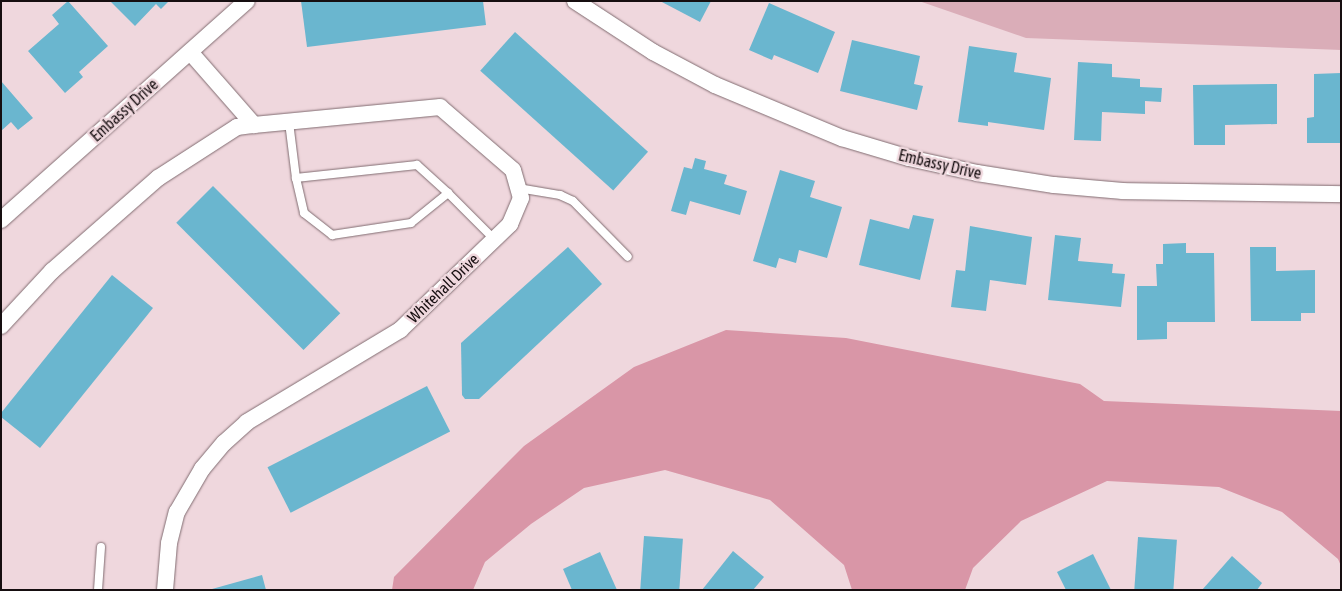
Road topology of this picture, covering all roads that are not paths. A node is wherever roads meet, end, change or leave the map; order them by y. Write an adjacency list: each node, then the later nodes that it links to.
1 (247, 1): 3 (street, Embassy Drive)
2 (575, 1): 9 (street, Embassy Drive)
3 (190, 52): 5 (street); 10 (street, Embassy Drive)
4 (288, 122): 5 (street); 6 (lane); 7 (street)
5 (254, 125): 13 (street)
6 (296, 178): 8 (lane); 8 (lane)
7 (518, 188): 11 (street, Whitehall Drive); 12 (lane)
8 (448, 193): 11 (lane)
9 (1341, 194)
10 (1, 220)
11 (494, 239): 16 (street, Whitehall Drive)
12 (628, 257)
13 (1, 326)
14 (101, 547): 15 (lane)
15 (98, 590)
16 (165, 590)

